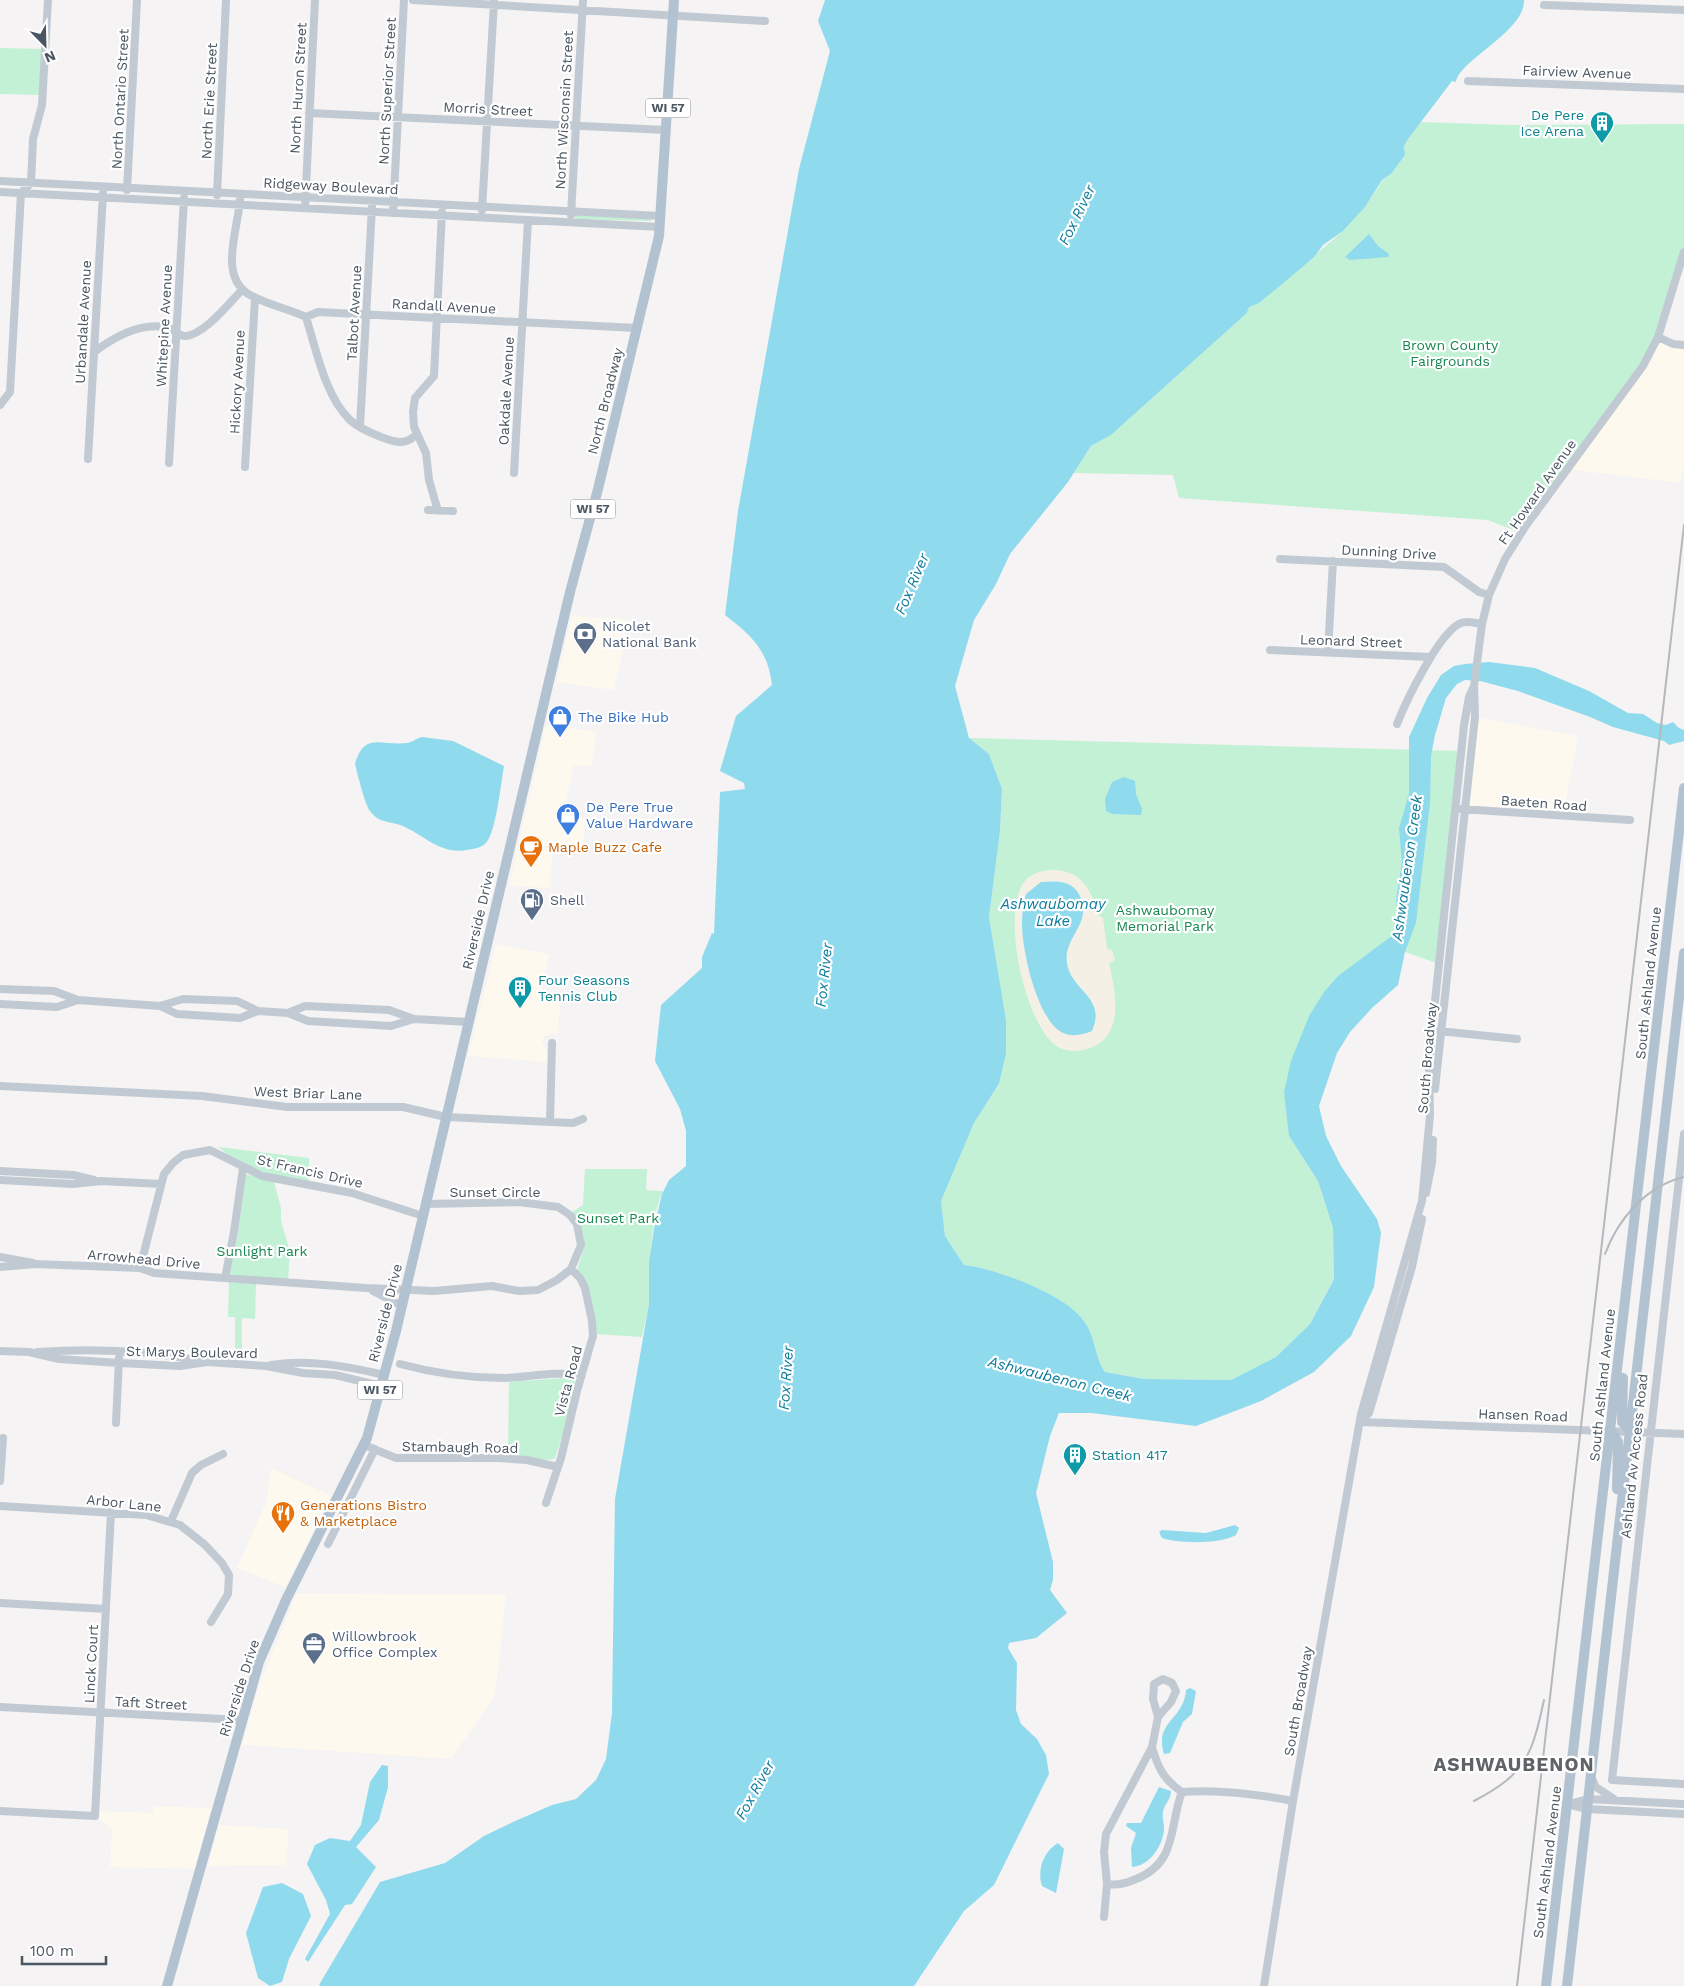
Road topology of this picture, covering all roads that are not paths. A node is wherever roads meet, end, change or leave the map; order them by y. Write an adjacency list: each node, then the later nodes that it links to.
1 (48, 0): 23 (street)
2 (137, 0): 25 (street, North Ontario Street)
3 (226, 0): 28 (street, North Erie Street)
4 (315, 0): 17 (street, North Huron Street)
5 (404, 0): 18 (street, North Superior Street)
6 (413, 0): 9 (street)
7 (582, 0): 11 (street, North Wisconsin Street)
8 (674, 0): 13 (main road, North Broadway / WI 57)
9 (494, 3): 11 (street); 19 (street)
10 (1544, 5): 12 (street)
11 (582, 10): 13 (street); 20 (street, North Wisconsin Street)
12 (1684, 10)
13 (673, 15): 14 (street); 21 (main road, North Broadway / WI 57)
14 (765, 21)
15 (1468, 81): 16 (street, Fairview Avenue)
16 (1684, 89)
17 (309, 113): 18 (street, Morris Street); 32 (street, North Huron Street)
18 (398, 117): 19 (street, Morris Street); 35 (street, North Superior Street)
19 (487, 122): 20 (street, Morris Street); 40 (street)
20 (575, 127): 21 (street, Morris Street); 42 (street, North Wisconsin Street)
21 (666, 130): 48 (main road, North Broadway / WI 57)
22 (0, 181): 23 (street, Ridgeway Boulevard)
23 (31, 182): 24 (street, Ridgeway Boulevard); 29 (street)
24 (103, 186): 25 (street, Ridgeway Boulevard); 31 (street, Urbandale Avenue)
25 (127, 188): 26 (street, Ridgeway Boulevard); 33 (street, North Ontario Street)
26 (184, 191): 28 (street, Ridgeway Boulevard); 36 (street, Whitepine Avenue)
27 (0, 192): 29 (street, Ridgeway Boulevard)
28 (218, 192): 30 (street, Ridgeway Boulevard); 37 (street, North Erie Street)
29 (21, 193): 31 (street, Ridgeway Boulevard); 62 (street)
30 (240, 194): 32 (street, Ridgeway Boulevard); 38 (street)
31 (102, 197): 33 (street, Ridgeway Boulevard); 61 (street, Urbandale Avenue)
32 (305, 197): 34 (street, Ridgeway Boulevard); 41 (street, North Huron Street)
33 (127, 198): 36 (street, Ridgeway Boulevard)
34 (372, 200): 35 (street, Ridgeway Boulevard); 43 (street, Talbot Avenue)
35 (394, 201): 39 (street, Ridgeway Boulevard); 44 (street, North Superior Street)
36 (184, 202): 37 (street, Ridgeway Boulevard); 58 (street, Whitepine Avenue)
37 (217, 203): 38 (street, Ridgeway Boulevard)
38 (240, 204): 41 (street, Ridgeway Boulevard); 51 (street)
39 (443, 204): 40 (street, Ridgeway Boulevard); 45 (street)
40 (482, 206): 42 (street, Ridgeway Boulevard); 46 (street)
41 (305, 208): 43 (street, Ridgeway Boulevard)
42 (571, 210): 48 (street, Ridgeway Boulevard); 49 (street, North Wisconsin Street)
43 (372, 211): 44 (street, Ridgeway Boulevard); 53 (street, Talbot Avenue)
44 (393, 213): 45 (street, Ridgeway Boulevard)
45 (442, 215): 46 (street, Ridgeway Boulevard); 55 (street)
46 (482, 217): 47 (street, Ridgeway Boulevard)
47 (528, 220): 49 (street, Ridgeway Boulevard); 56 (street, Oakdale Avenue)
48 (660, 221): 49 (street, Ridgeway Boulevard); 57 (main road, North Broadway / WI 57)
49 (570, 222)
50 (1684, 252): 59 (street, Ft Howard Avenue)
51 (242, 290): 52 (street); 58 (street)
52 (255, 298): 54 (street); 67 (street, Hickory Avenue)
53 (366, 315): 54 (street, Randall Avenue); 55 (street, Randall Avenue); 63 (street, Talbot Avenue)
54 (306, 318): 63 (street)
55 (437, 318): 56 (street, Randall Avenue); 64 (street)
56 (522, 322): 57 (street, Randall Avenue); 68 (street, Oakdale Avenue)
57 (637, 328): 82 (main road, North Broadway / WI 57)
58 (176, 332): 61 (street); 66 (street, Whitepine Avenue)
59 (1658, 337): 60 (street); 74 (street, Ft Howard Avenue)
60 (1684, 345)
61 (94, 352): 65 (street, Urbandale Avenue)
62 (0, 405)
63 (360, 427): 64 (street)
64 (416, 435): 70 (street)
65 (88, 459)
66 (169, 463)
67 (245, 467)
68 (514, 473)
69 (428, 510): 70 (street)
70 (438, 510): 71 (street)
71 (453, 511)
72 (1280, 559): 73 (street, Dunning Drive)
73 (1333, 561): 74 (street, Dunning Drive); 77 (street)
74 (1488, 595): 75 (street, Ft Howard Avenue)
75 (1482, 624): 78 (street); 79 (street, South Broadway)
76 (1270, 650): 77 (street, Leonard Street)
77 (1328, 652): 78 (street, Leonard Street)
78 (1430, 657): 80 (street)
79 (1474, 686): 83 (street, South Broadway); 84 (street, South Broadway)
80 (1398, 724)
81 (1684, 788): 86 (main road, South Ashland Avenue)
82 (521, 802): 95 (main road, Riverside Drive / WI 57)
83 (1456, 809): 84 (street, Baeten Road); 96 (street, South Broadway)
84 (1465, 810): 85 (street, Baeten Road); 97 (street, South Broadway)
85 (1630, 820)
86 (1682, 824): 121 (main road, South Ashland Avenue)
87 (1684, 953): 135 (main road)
88 (0, 989): 89 (street)
89 (78, 1000): 90 (street); 91 (street)
90 (0, 1004)
91 (160, 1006): 92 (street); 92 (street)
92 (258, 1010): 93 (street)
93 (288, 1013): 94 (street); 94 (street)
94 (414, 1019): 95 (street)
95 (468, 1022): 101 (main road, Riverside Drive / WI 57)
96 (1432, 1030): 97 (street); 132 (street, South Broadway)
97 (1442, 1031): 98 (street); 132 (street, South Broadway)
98 (1516, 1039)
99 (552, 1043): 103 (street)
100 (0, 1086): 101 (street, West Briar Lane)
101 (446, 1117): 103 (street, West Briar Lane); 110 (main road, Riverside Drive / WI 57)
102 (583, 1119): 103 (street, West Briar Lane)
103 (550, 1122)
104 (1684, 1134): 136 (street, Ashland Av Access Road)
105 (243, 1168): 109 (street, St Francis Drive); 111 (street, St Francis Drive); 117 (street)
106 (0, 1172): 108 (street)
107 (0, 1180): 108 (street)
108 (101, 1181): 109 (street)
109 (161, 1184): 115 (street, St Francis Drive)
110 (426, 1204): 111 (main road, Riverside Drive / WI 57); 116 (street, Sunset Circle)
111 (423, 1216): 119 (main road, Riverside Drive / WI 57)
112 (0, 1257): 113 (street)
113 (35, 1264): 114 (street, Arrowhead Drive); 115 (street, Arrowhead Drive)
114 (0, 1267)
115 (140, 1268): 117 (street, Arrowhead Drive)
116 (571, 1269): 119 (street); 130 (street, Vista Road)
117 (225, 1278): 118 (street, Arrowhead Drive)
118 (366, 1288): 119 (street, Arrowhead Drive); 120 (street)
119 (406, 1290): 120 (main road, Riverside Drive / WI 57)
120 (402, 1306): 129 (main road, Riverside Drive / WI 57)
121 (1621, 1345): 134 (main road, South Ashland Avenue); 135 (main road)
122 (0, 1351): 123 (street, St Marys Boulevard)
123 (29, 1352): 124 (street); 126 (street, St Marys Boulevard)
124 (120, 1353): 125 (street); 126 (street)
125 (207, 1362): 126 (street, St Marys Boulevard); 128 (street, St Marys Boulevard)
126 (119, 1363): 133 (street)
127 (400, 1364): 130 (street)
128 (266, 1366): 129 (street); 131 (street, St Marys Boulevard)
129 (384, 1375): 131 (main road, Riverside Drive / WI 57)
130 (581, 1375): 142 (street, Vista Road)
131 (381, 1386): 139 (main road, Riverside Drive / WI 57)
132 (1361, 1422): 134 (street, Hansen Road); 162 (street, South Broadway)
133 (116, 1423)
134 (1611, 1430): 135 (street, Hansen Road); 148 (main road); 163 (main road, South Ashland Avenue)
135 (1630, 1431): 136 (street, Hansen Road); 148 (main road)
136 (1650, 1432): 137 (street, Hansen Road); 159 (street, Ashland Av Access Road)
137 (1684, 1434)
138 (3, 1438): 143 (street)
139 (364, 1445): 140 (street, Stambaugh Road); 156 (main road, Riverside Drive / WI 57)
140 (375, 1449): 142 (street, Stambaugh Road); 149 (street)
141 (223, 1454): 147 (street)
142 (558, 1467): 144 (street, Vista Road)
143 (0, 1481)
144 (546, 1503)
145 (0, 1506): 146 (street, Arbor Lane)
146 (112, 1512): 147 (street, Arbor Lane); 151 (street, Linck Court)
147 (170, 1521): 152 (street, Arbor Lane)
148 (1617, 1538): 158 (main road)
149 (328, 1544)
150 (0, 1603): 151 (street)
151 (106, 1609): 154 (street, Linck Court)
152 (211, 1622)
153 (0, 1707): 154 (street, Taft Street)
154 (100, 1713): 156 (street, Taft Street); 166 (street, Linck Court)
155 (1158, 1717): 155 (street); 157 (street)
156 (241, 1720): 170 (main road, Riverside Drive / WI 57)
157 (1152, 1747): 160 (street); 168 (street)
158 (1590, 1776): 161 (street); 164 (main road)
159 (1684, 1784)
160 (1182, 1792): 162 (street); 168 (street)
161 (1616, 1800): 164 (street); 165 (street)
162 (1293, 1801): 171 (street, South Broadway)
163 (1569, 1804): 164 (street); 172 (main road, South Ashland Avenue)
164 (1587, 1804): 167 (street); 173 (main road)
165 (1684, 1804)
166 (0, 1811)
167 (1684, 1814)
168 (1107, 1884): 169 (street)
169 (1104, 1917)
170 (167, 1986)
171 (1264, 1986)
172 (1546, 1986)
173 (1567, 1986)

